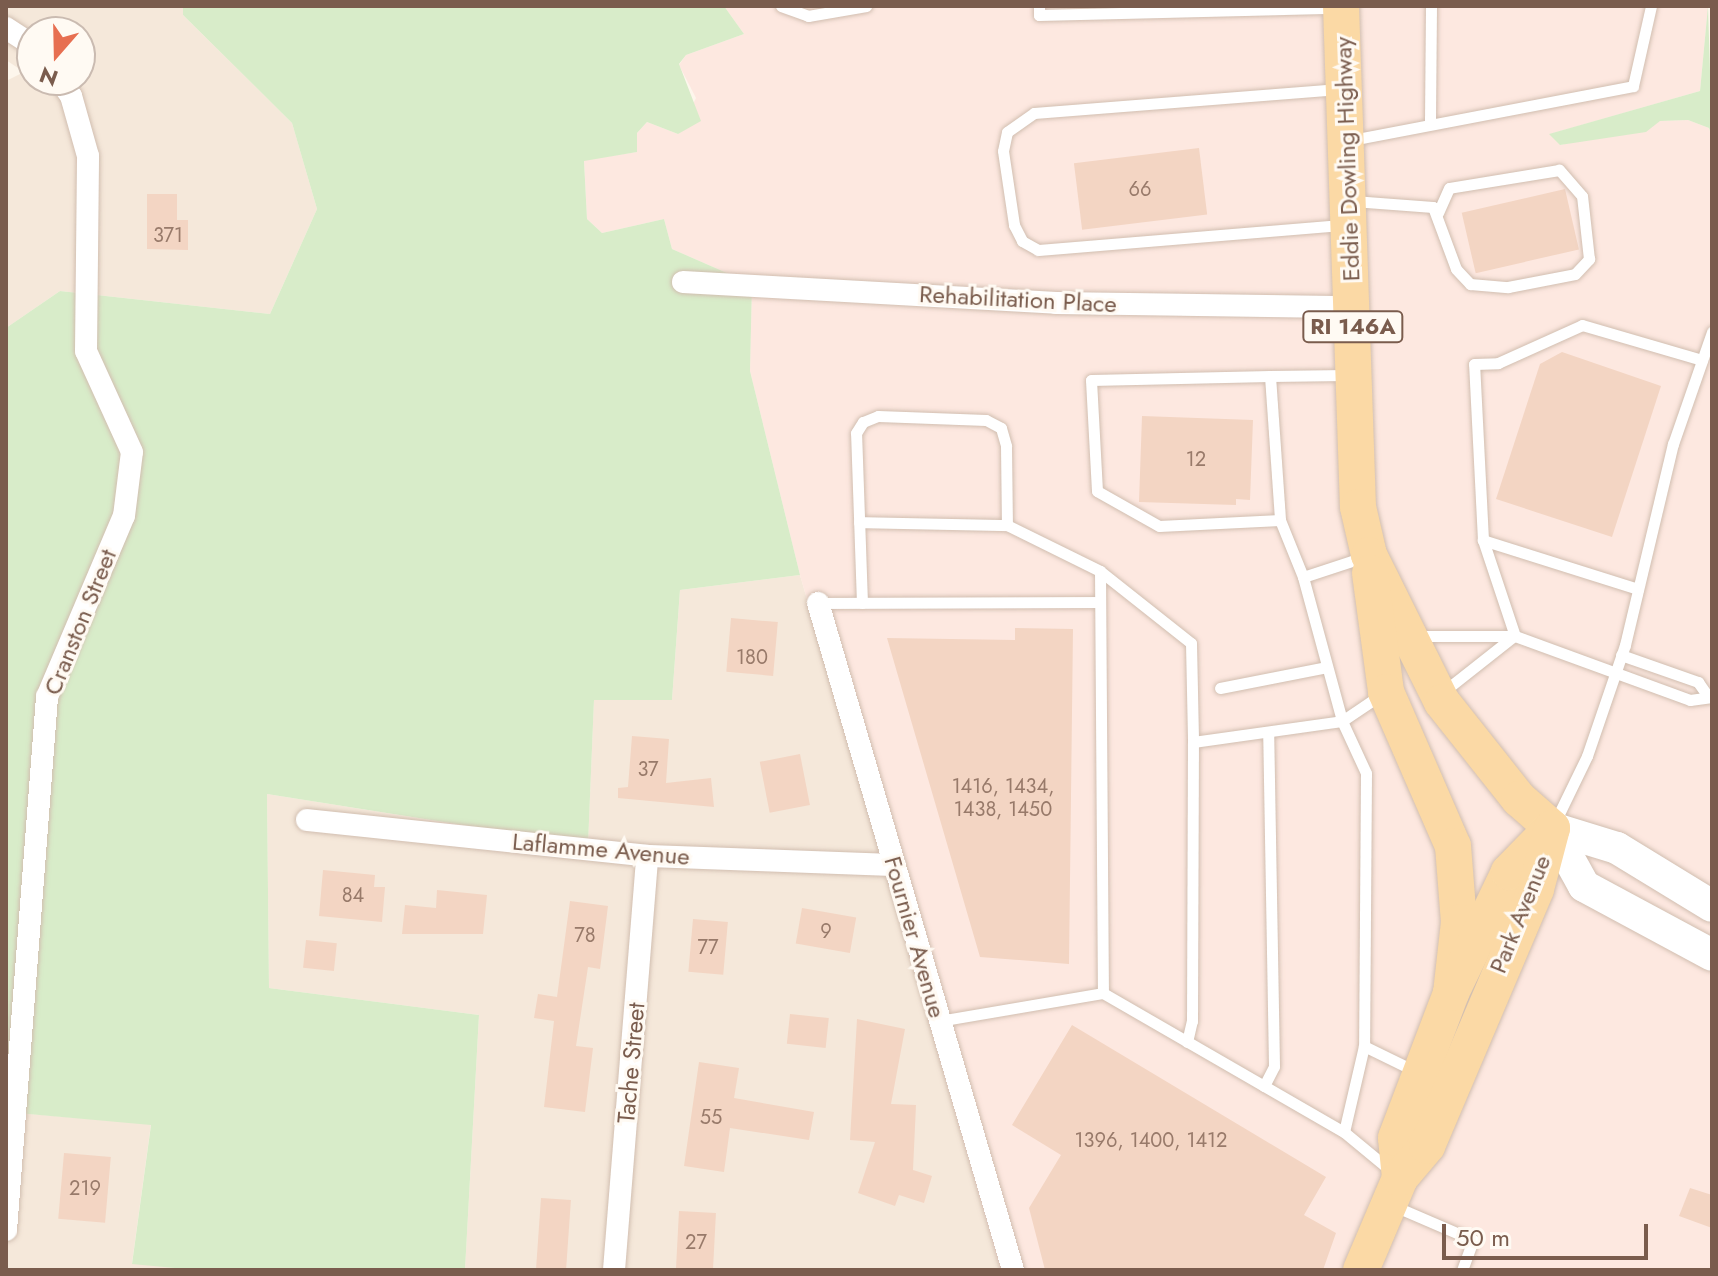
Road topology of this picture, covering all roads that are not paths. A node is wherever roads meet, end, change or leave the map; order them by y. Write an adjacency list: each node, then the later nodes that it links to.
1 (781, 6): 2 (lane)
2 (866, 6)
3 (1039, 6): 7 (lane)
4 (1431, 6): 10 (lane)
5 (1651, 6): 10 (lane)
6 (1341, 7): 7 (lane); 8 (main road, Eddie Dowling Highway / RI 146A)
7 (1255, 8)
8 (1344, 88): 11 (main road, Eddie Dowling Highway / RI 146A); 12 (lane)
9 (71, 96): 58 (street, Cranston Street)
10 (1430, 120): 11 (lane)
11 (1346, 141): 12 (main road, Eddie Dowling Highway / RI 146A)
12 (1349, 212): 13 (lane); 15 (main road, Eddie Dowling Highway / RI 146A)
13 (1438, 213): 13 (lane)
14 (683, 282): 15 (street, Rehabilitation Place)
15 (1353, 307): 18 (main road, Eddie Dowling Highway / RI 146A)
16 (1712, 332): 17 (lane)
17 (1702, 360): 23 (lane); 27 (lane)
18 (1352, 375): 19 (lane); 24 (main road, Eddie Dowling Highway / RI 146A)
19 (1270, 376): 20 (lane); 20 (lane)
20 (1280, 520): 26 (lane)
21 (859, 522): 22 (lane); 22 (lane); 30 (lane)
22 (1007, 525): 25 (lane)
23 (1483, 540): 27 (lane); 32 (lane)
24 (1369, 555): 26 (lane); 31 (main road, Eddie Dowling Highway / RI 146A); 37 (main road)
25 (1100, 571): 28 (lane); 42 (lane)
26 (1303, 577): 34 (lane)
27 (1638, 589): 33 (lane)
28 (1100, 602): 30 (lane); 49 (lane)
29 (818, 603): 30 (lane); 46 (street, Fournier Avenue)
30 (862, 603)
31 (1411, 636): 32 (lane); 38 (main road, Eddie Dowling Highway / RI 146A)
32 (1515, 636): 35 (lane); 38 (lane)
33 (1621, 655): 35 (lane); 39 (lane)
34 (1327, 667): 36 (lane); 40 (lane)
35 (1615, 673): 39 (lane); 44 (lane)
36 (1220, 688)
37 (1386, 692): 40 (lane); 50 (main road)
38 (1439, 695): 44 (main road, Eddie Dowling Highway / RI 146A)
39 (1710, 696)
40 (1342, 721): 41 (lane); 53 (lane)
41 (1268, 732): 42 (lane); 55 (lane)
42 (1193, 742): 52 (lane)
43 (307, 820): 45 (street, Laflamme Avenue)
44 (1552, 828): 47 (main road, RI 146A); 48 (main road, RI 146A); 50 (main road, Park Avenue); 57 (main road, Park Avenue)
45 (647, 856): 46 (street, Laflamme Avenue); 59 (street, Tache Street)
46 (895, 865): 51 (street, Fournier Avenue)
47 (1712, 906)
48 (1712, 955)
49 (1103, 993): 51 (lane); 52 (lane)
50 (1451, 993): 54 (main road, Park Avenue)
51 (939, 1021): 60 (street, Fournier Avenue)
52 (1187, 1042): 55 (lane)
53 (1364, 1046): 54 (lane); 56 (lane)
54 (1420, 1073): 57 (main road, Park Avenue)
55 (1264, 1086): 56 (lane)
56 (1344, 1132): 57 (lane)
57 (1395, 1191): 61 (main road, Park Avenue); 62 (lane)
58 (6, 1230)
59 (614, 1270)
60 (1013, 1270)
61 (1361, 1270)
62 (1462, 1270)

